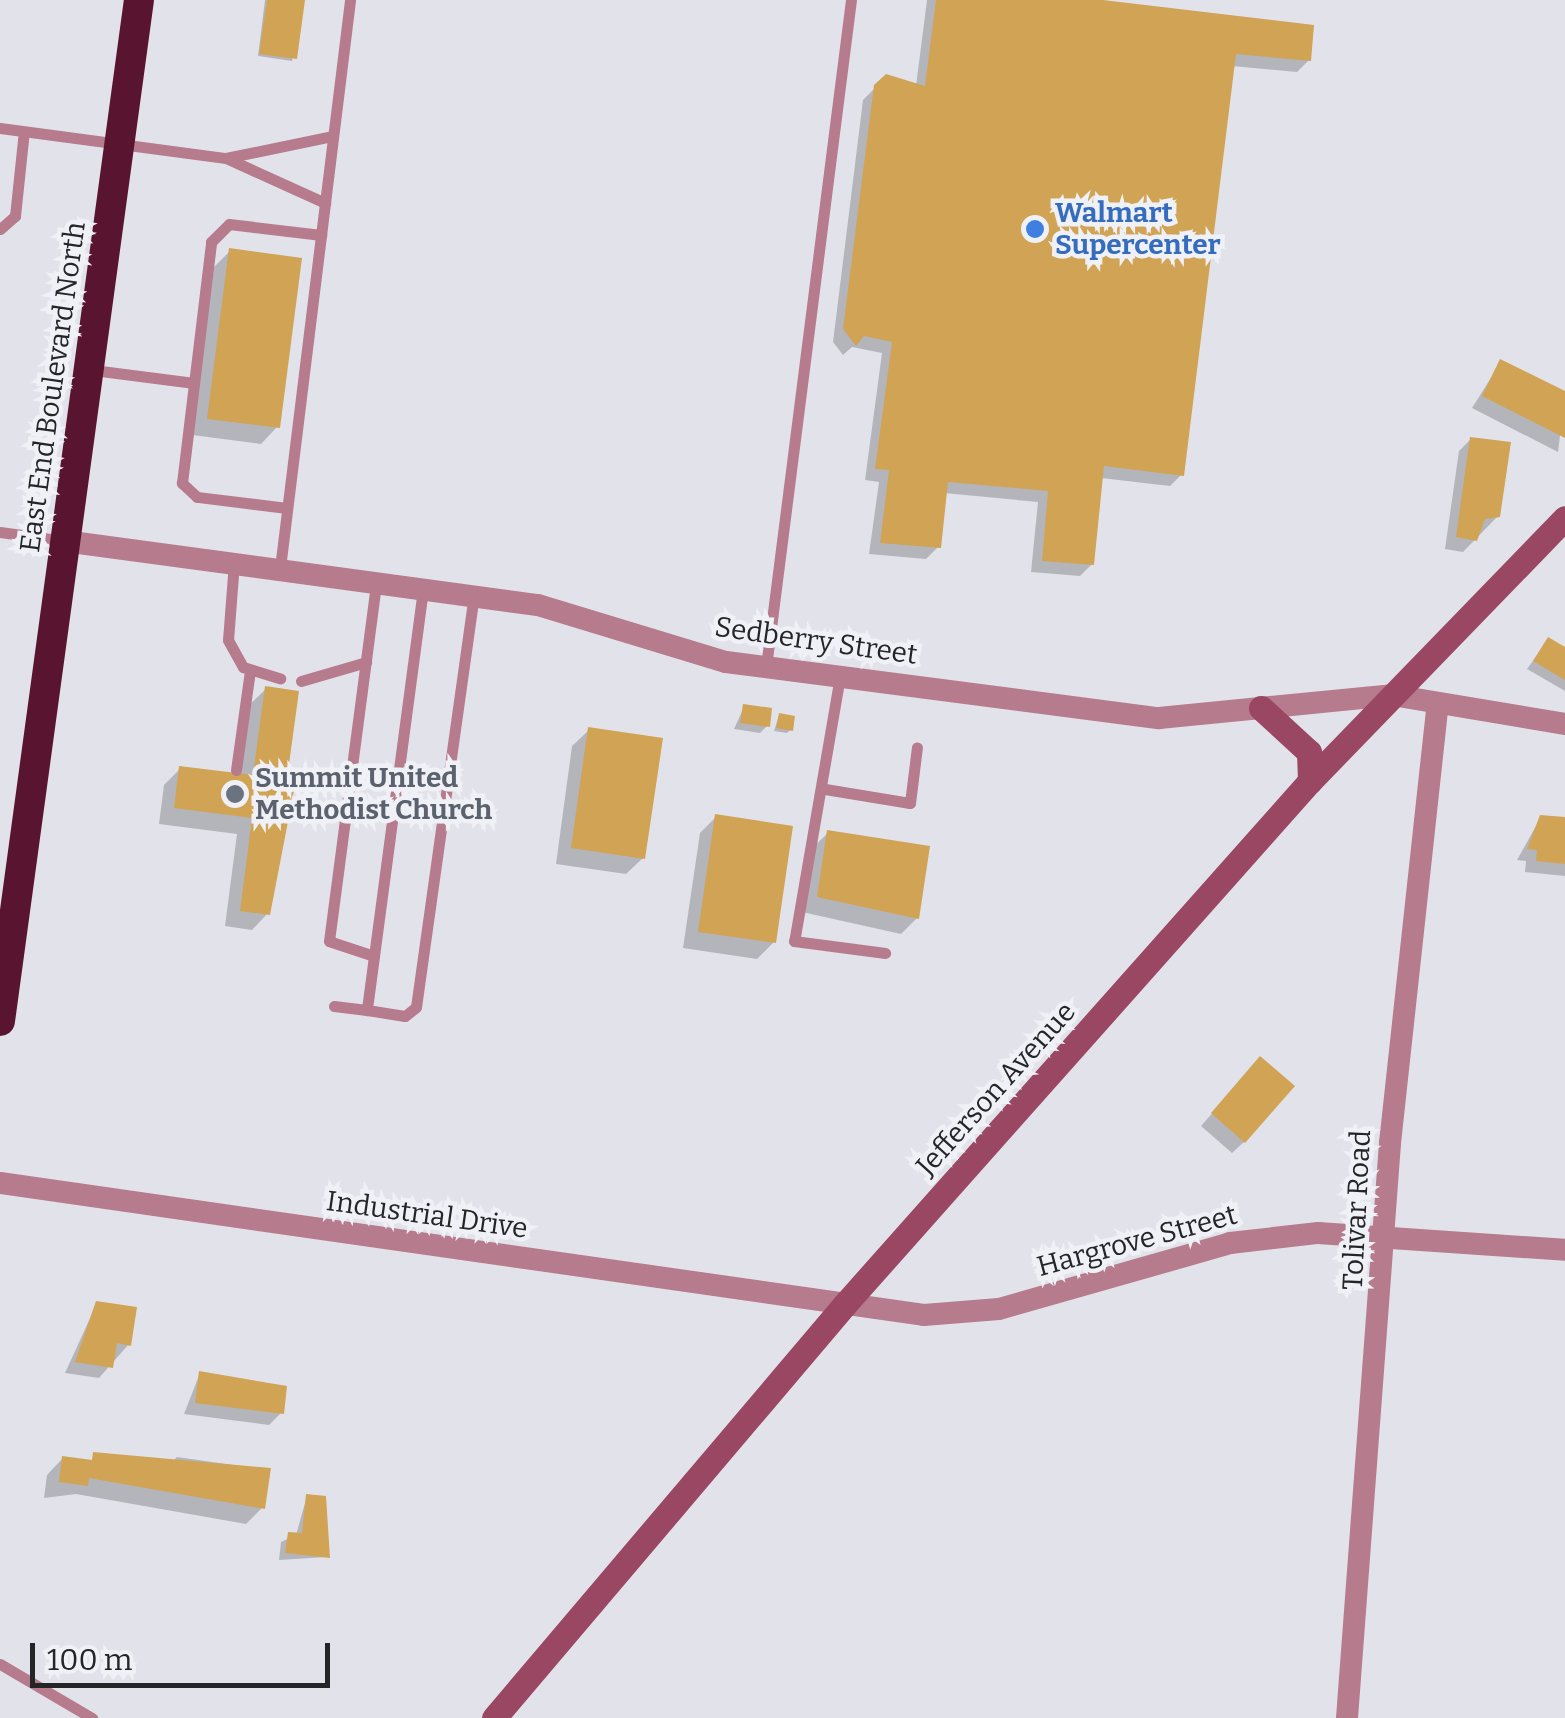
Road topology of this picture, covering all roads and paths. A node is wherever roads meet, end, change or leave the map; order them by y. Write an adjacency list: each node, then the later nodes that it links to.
1 (139, 0): 7 (highway, East End Boulevard North)
2 (350, 0): 6 (lane)
3 (851, 0): 24 (lane)
4 (0, 128): 5 (lane)
5 (24, 131): 7 (lane); 10 (lane)
6 (332, 136): 8 (lane); 9 (lane)
7 (121, 143): 8 (lane); 12 (highway, East End Boulevard North)
8 (226, 158): 9 (lane)
9 (324, 203): 11 (lane)
10 (0, 230)
11 (320, 236): 13 (lane); 14 (lane)
12 (89, 369): 13 (lane); 17 (highway, East End Boulevard North)
13 (194, 382): 14 (lane)
14 (287, 508): 19 (lane)
15 (1565, 518): 29 (street, Jefferson Avenue)
16 (0, 532): 17 (lane)
17 (64, 541): 18 (street, Sedberry Street); 37 (highway, East End Boulevard North)
18 (234, 562): 19 (street, Sedberry Street); 25 (lane)
19 (280, 568): 20 (street, Sedberry Street)
20 (376, 582): 21 (street, Sedberry Street); 23 (lane)
21 (423, 588): 22 (street, Sedberry Street); 39 (lane)
22 (474, 596): 24 (street, Sedberry Street); 41 (lane)
23 (366, 662): 28 (lane); 39 (lane)
24 (766, 667): 26 (street, Sedberry Street)
25 (250, 671): 27 (lane); 34 (lane)
26 (840, 676): 31 (street, Sedberry Street); 36 (lane)
27 (280, 678)
28 (301, 681)
29 (1392, 696): 30 (street, Sedberry Street); 31 (street, Sedberry Street); 35 (street, Jefferson Avenue)
30 (1438, 707): 32 (street, Sedberry Street); 44 (street, Tolivar Road)
31 (1261, 708): 35 (street)
32 (1565, 724)
33 (917, 747): 36 (lane)
34 (236, 770)
35 (1310, 782): 46 (street, Jefferson Avenue)
36 (825, 789): 38 (lane)
37 (8, 904): 42 (highway, East End Boulevard North)
38 (885, 953)
39 (374, 956): 41 (lane)
40 (334, 1006): 41 (lane)
41 (367, 1010)
42 (0, 1020)
43 (0, 1183): 46 (street, Industrial Drive)
44 (1388, 1232): 45 (street, Hargrove Street); 46 (street, Hargrove Street); 50 (street, Tolivar Road)
45 (1565, 1250)
46 (846, 1303): 49 (street, Jefferson Avenue)
47 (0, 1664): 48 (lane)
48 (92, 1718)
49 (494, 1718)
50 (1347, 1718)

